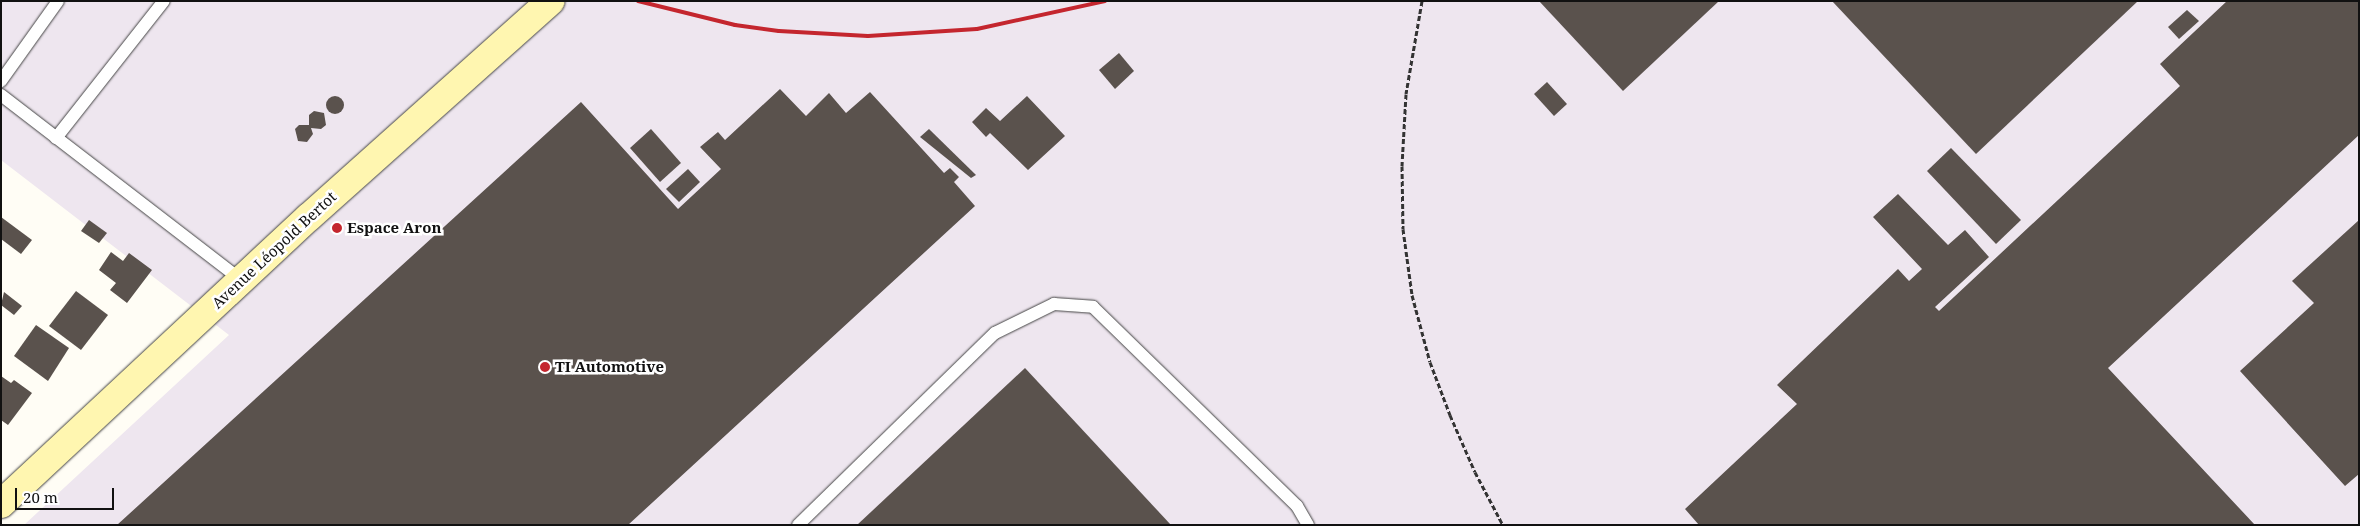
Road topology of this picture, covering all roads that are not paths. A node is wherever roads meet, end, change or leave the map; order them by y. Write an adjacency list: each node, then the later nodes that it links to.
1 (58, 1): 4 (lane)
2 (164, 1): 6 (lane)
3 (540, 4): 7 (street, Avenue Léopold Bertot)
4 (1, 81)
5 (1, 95): 6 (lane)
6 (56, 138): 7 (lane)
7 (241, 280): 8 (street, Avenue Léopold Bertot)
8 (1, 504)
9 (798, 525): 10 (lane)
10 (1308, 525)

